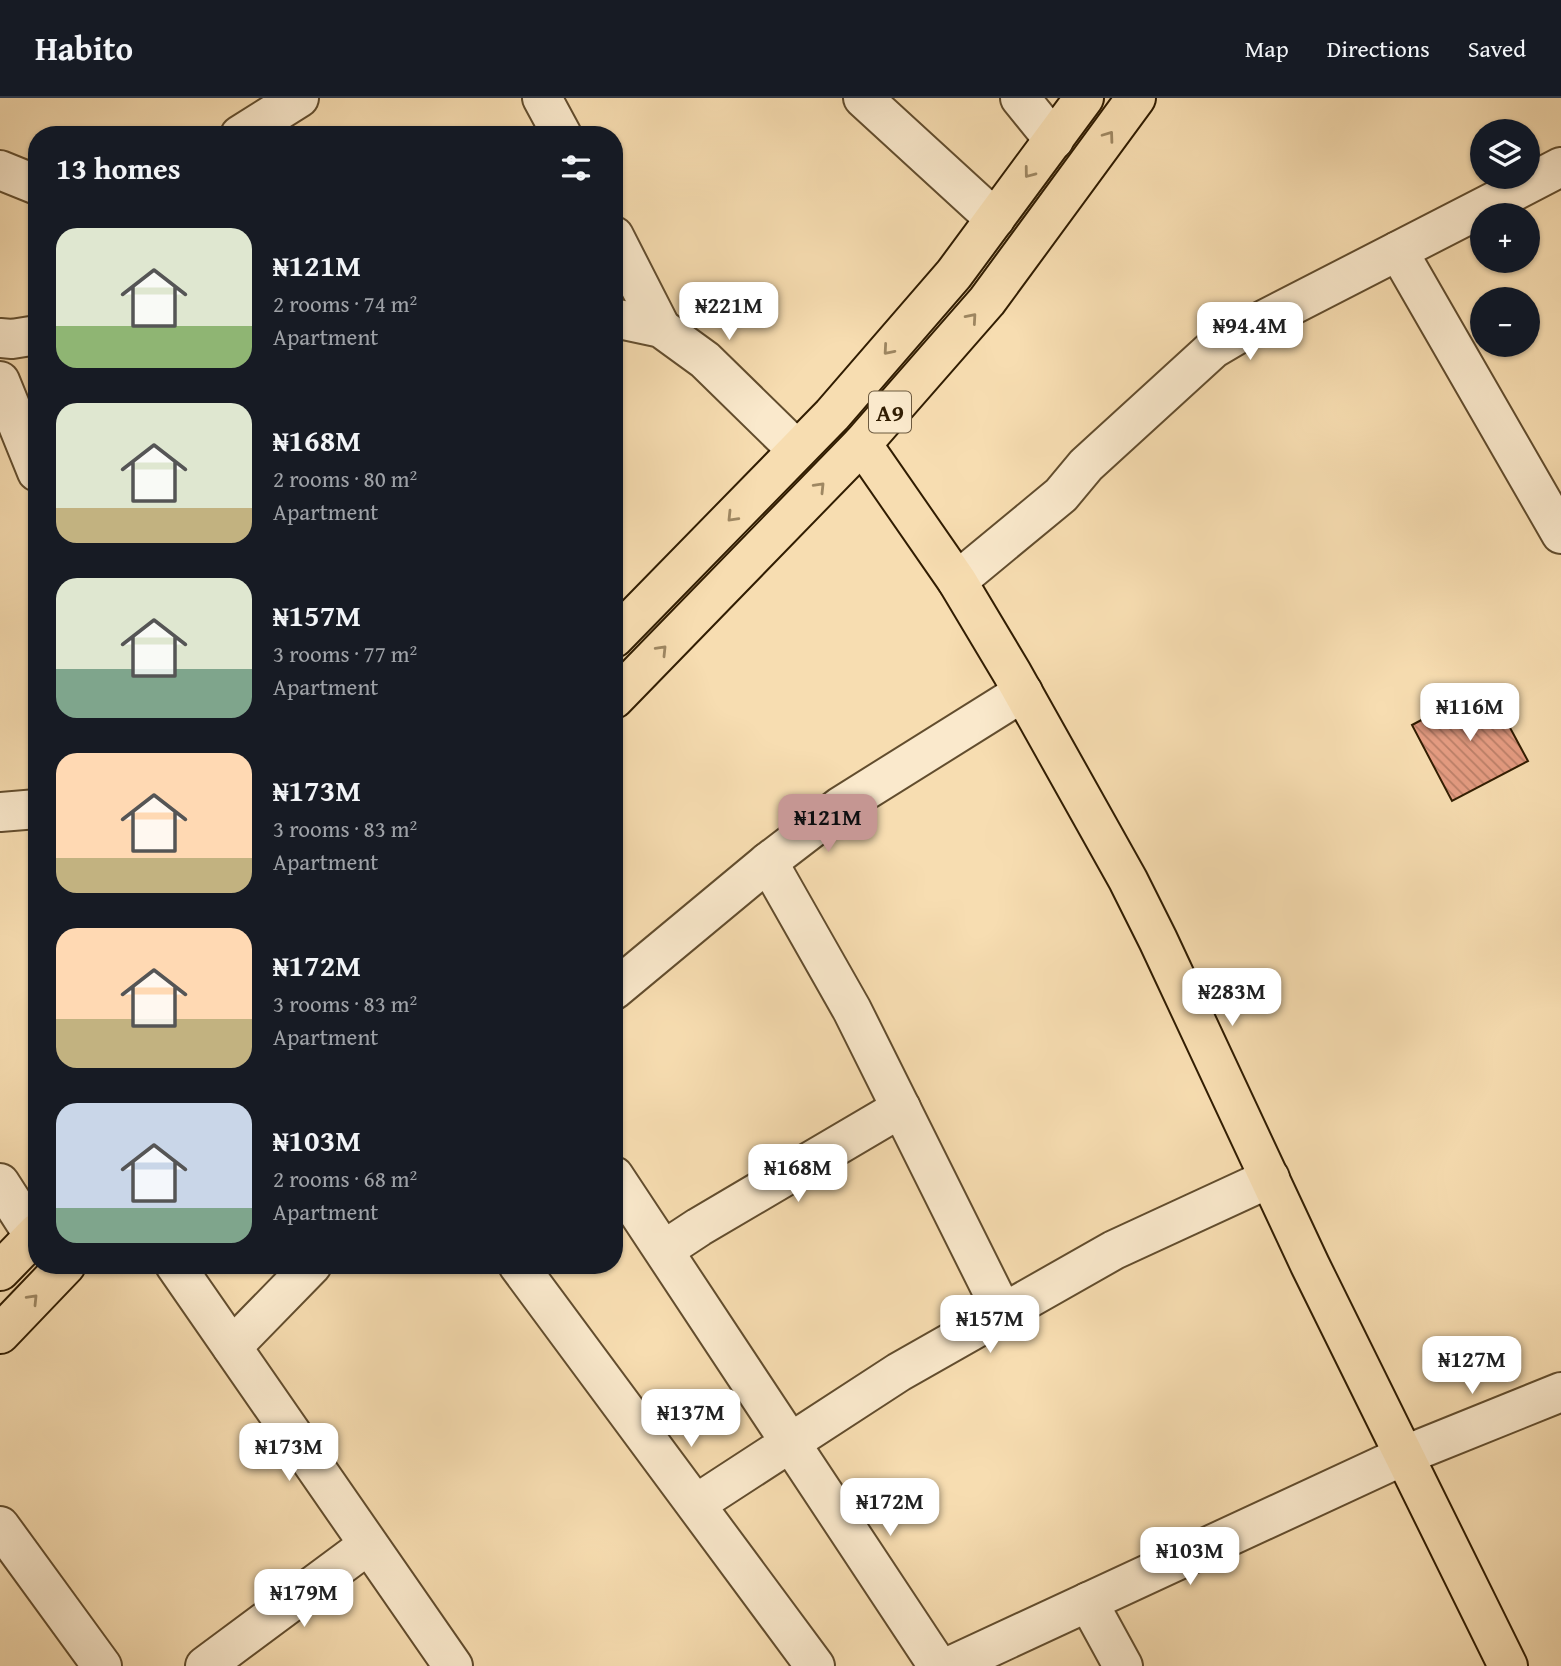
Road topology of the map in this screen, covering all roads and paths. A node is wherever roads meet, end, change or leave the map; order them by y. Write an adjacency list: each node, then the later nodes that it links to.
1 (299, 98): 7 (street)
2 (541, 98): 8 (street)
3 (863, 98): 13 (street)
4 (1020, 98): 9 (street)
5 (1084, 98): 9 (main road, A9)
6 (1136, 98): 21 (main road, A9, one-way to 6)
7 (254, 126)
8 (557, 126)
9 (1054, 140): 13 (main road, A9, one-way to 13)
10 (1561, 167): 14 (street)
11 (0, 170): 12 (street)
12 (28, 181)
13 (995, 219): 23 (main road, A9, one-way to 23)
14 (1398, 251): 24 (street); 25 (street)
15 (623, 254): 17 (street)
16 (623, 320): 17 (street)
17 (661, 328): 23 (street)
18 (28, 336): 19 (street)
19 (0, 338)
20 (0, 381): 22 (street)
21 (862, 444): 25 (main road); 27 (main road, A9, one-way to 21)
22 (28, 450)
23 (797, 450): 26 (main road, A9, one-way to 26)
24 (1561, 534)
25 (957, 581): 28 (main road)
26 (623, 629)
27 (623, 690)
28 (1023, 692): 31 (street); 34 (main road)
29 (28, 810): 30 (street)
30 (0, 812)
31 (768, 862): 32 (street); 33 (street)
32 (623, 982)
33 (901, 1108): 39 (street); 45 (street)
34 (1270, 1178): 45 (street); 50 (main road)
35 (0, 1183): 37 (street)
36 (623, 1189): 39 (street)
37 (28, 1224)
38 (28, 1241): 40 (main road)
39 (664, 1250): 49 (street)
40 (0, 1271)
41 (57, 1274): 46 (main road, one-way to 41)
42 (181, 1274): 47 (street)
43 (303, 1274): 47 (street)
44 (525, 1274): 51 (street)
45 (1003, 1313): 49 (street)
46 (0, 1334)
47 (232, 1347): 53 (street)
48 (1561, 1391): 50 (street)
49 (792, 1442): 51 (street); 59 (street)
50 (1405, 1455): 54 (street); 62 (main road)
51 (696, 1504): 58 (street)
52 (0, 1526): 55 (street)
53 (368, 1545): 56 (street); 57 (street)
54 (1088, 1602): 60 (street); 61 (street)
55 (102, 1666)
56 (205, 1666)
57 (453, 1666)
58 (814, 1666)
59 (938, 1666)
60 (950, 1666)
61 (1124, 1666)
62 (1508, 1666)

